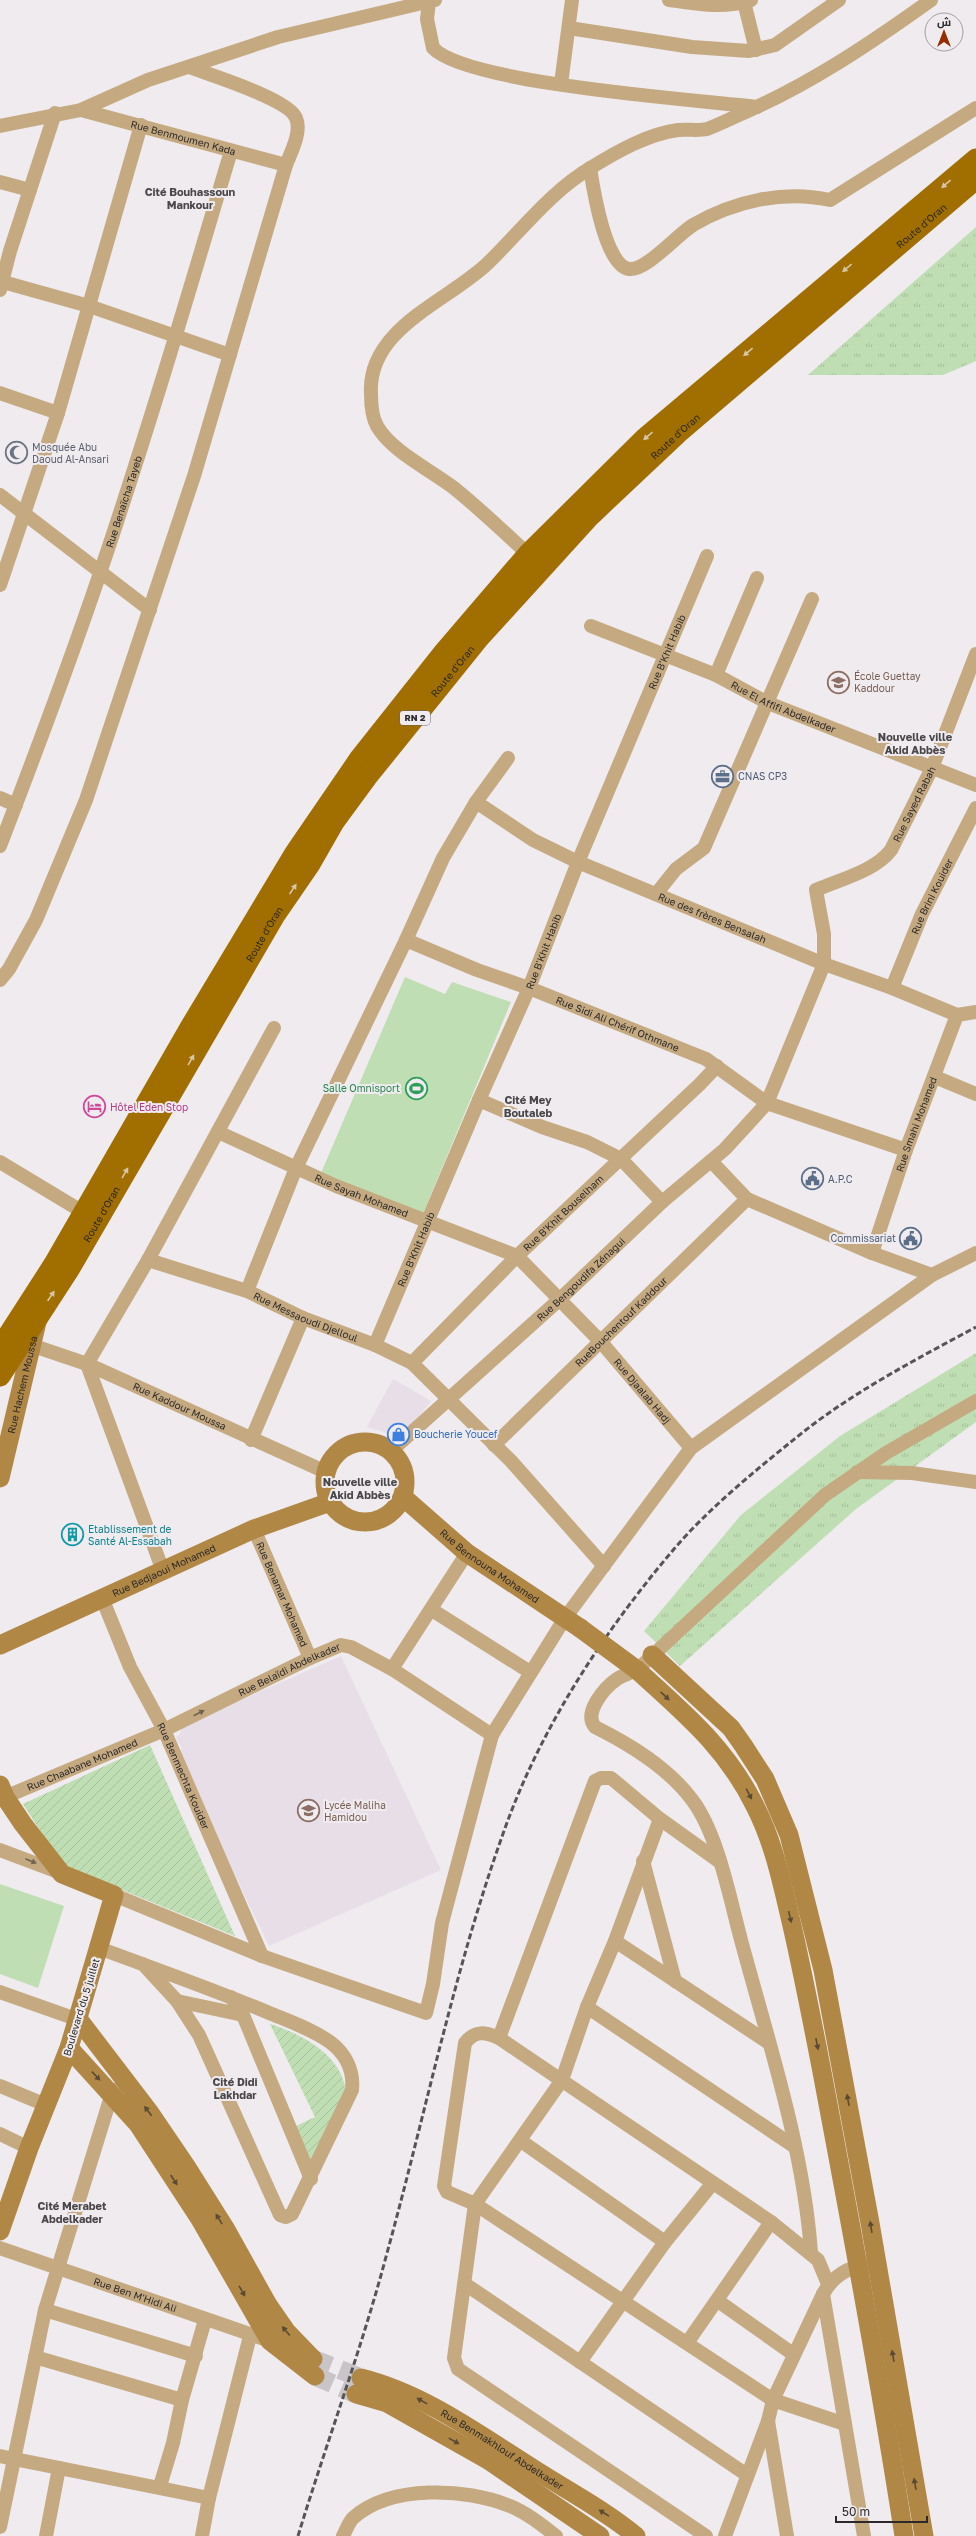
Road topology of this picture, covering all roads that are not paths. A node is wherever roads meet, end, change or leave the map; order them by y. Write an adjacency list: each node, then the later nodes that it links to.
1 (572, 0): 7 (street)
2 (669, 0): 6 (street)
3 (839, 0): 8 (street)
4 (931, 0): 11 (street)
5 (432, 1): 9 (street); 10 (street)
6 (748, 1): 8 (street)
7 (569, 28): 8 (street); 10 (street)
8 (756, 50)
9 (189, 67): 13 (street); 19 (street)
10 (561, 84): 11 (street)
11 (758, 107): 20 (street)
12 (976, 108): 20 (street)
13 (81, 110): 14 (street); 15 (street, Rue Benmoumen Kada)
14 (55, 113): 16 (street); 23 (street)
15 (141, 125): 17 (street, Rue Benmoumen Kada); 26 (street)
16 (0, 126)
17 (231, 151): 19 (street, Rue Benmoumen Kada); 27 (street, Rue Benaïcha Tayeb)
18 (976, 159): 33 (main road, Route d'Oran / RN 2, one-way to 33)
19 (286, 165): 28 (street)
20 (590, 168): 33 (street)
21 (976, 179): 85 (main road, Route d'Oran / RN 2, one-way to 21)
22 (0, 182): 23 (street)
23 (30, 190): 24 (street)
24 (5, 250): 25 (street)
25 (1, 286): 26 (street)
26 (89, 306): 27 (street); 30 (street)
27 (176, 336): 28 (street); 35 (street, Rue Benaïcha Tayeb)
28 (230, 355): 39 (street)
29 (0, 393): 30 (street)
30 (58, 413): 32 (street)
31 (0, 495): 32 (street)
32 (22, 515): 35 (street); 37 (street)
33 (528, 554): 76 (main road, Route d'Oran / RN 2)
34 (707, 556): 42 (street, Rue B'Khit Habib)
35 (100, 573): 39 (street); 50 (street, Rue Benaïcha Tayeb)
36 (757, 578): 43 (street)
37 (0, 585)
38 (812, 599): 44 (street)
39 (150, 610): 57 (street)
40 (591, 626): 42 (street, Rue El Affifi Abdelkader)
41 (976, 654): 46 (street, Rue Sayed Rabah)
42 (666, 657): 43 (street, Rue El Affifi Abdelkader); 53 (street, Rue B'Khit Habib)
43 (716, 675): 44 (street, Rue El Affifi Abdelkader)
44 (768, 703): 46 (street, Rue El Affifi Abdelkader); 54 (street)
45 (508, 758): 49 (street)
46 (932, 768): 47 (street, Rue El Affifi Abdelkader); 56 (street, Rue Sayed Rabah)
47 (976, 785)
48 (0, 798): 50 (street)
49 (476, 802): 53 (street, Rue des frères Bensalah); 55 (street)
50 (16, 805): 52 (street, Rue Benaïcha Tayeb)
51 (976, 808): 59 (street, Rue Brini Kouider)
52 (0, 846)
53 (578, 862): 54 (street, Rue des frères Bensalah); 58 (street, Rue B'Khit Habib)
54 (656, 894): 56 (street, Rue des frères Bensalah)
55 (406, 940): 58 (street, Rue Sidi Ali Chérif Othmane); 73 (street)
56 (824, 964): 59 (street, Rue des frères Bensalah); 67 (street)
57 (0, 980)
58 (529, 988): 63 (street, Rue Sidi Ali Chérif Othmane); 66 (street, Rue B'Khit Habib)
59 (892, 988): 61 (street, Rue des frères Bensalah)
60 (976, 1012): 61 (street)
61 (957, 1015): 64 (street, Rue Smahi Mohamed)
62 (274, 1028): 68 (street)
63 (717, 1066): 67 (street, Rue Sidi Ali Chérif Othmane); 70 (street, Rue B'Khit Bouselham)
64 (935, 1077): 65 (street); 69 (street, Rue Smahi Mohamed)
65 (976, 1094)
66 (479, 1100): 70 (street); 77 (street, Rue B'Khit Habib)
67 (767, 1103): 69 (street, Rue Sidi Ali Chérif Othmane); 71 (street, Rue Bengoudifa Zénagui)
68 (218, 1132): 73 (street, Rue Sayah Mohamed); 81 (street)
69 (906, 1150): 78 (street, Rue Smahi Mohamed)
70 (621, 1159): 75 (street); 80 (street, Rue B'Khit Bouselham)
71 (711, 1161): 74 (street); 75 (street, Rue Bengoudifa Zénagui)
72 (0, 1162): 76 (street)
73 (296, 1168): 77 (street, Rue Sayah Mohamed); 83 (street)
74 (747, 1199): 78 (street); 87 (street, RueBouchentouf Kaddour)
75 (662, 1202): 84 (street, Rue Bengoudifa Zénagui)
76 (83, 1212): 90 (main road, Route d'Oran / RN 2)
77 (426, 1223): 80 (street, Rue Sayah Mohamed); 88 (street, Rue B'Khit Habib)
78 (872, 1253): 82 (street)
79 (976, 1253): 82 (street)
80 (517, 1256): 84 (street, Rue Sayah Mohamed); 91 (street, Rue B'Khit Bouselham)
81 (148, 1260): 83 (street, Rue Messaoudi Djelloul); 92 (street)
82 (932, 1275): 98 (street)
83 (247, 1291): 86 (street, Rue Messaoudi Djelloul)
84 (560, 1299): 87 (street, Rue Djaalab Hadj); 94 (street, Rue Bengoudifa Zénagui)
85 (39, 1315): 89 (street, Rue Hachem Moussa); 93 (main road, Route d'Oran / RN 2)
86 (302, 1318): 88 (street, Rue Messaoudi Djelloul); 96 (street)
87 (601, 1342): 97 (street, RueBouchentouf Kaddour); 98 (street, Rue Djaalab Hadj)
88 (375, 1345): 91 (street, Rue Messaoudi Djelloul)
89 (31, 1346): 92 (street, Rue Kaddour Moussa); 102 (street, Rue Hachem Moussa)
90 (0, 1348)
91 (412, 1363): 94 (street, Rue Messaoudi Djelloul)
92 (87, 1364): 96 (street, Rue Kaddour Moussa); 109 (street)
93 (0, 1376)
94 (449, 1398): 97 (street, Rue Messaoudi Djelloul); 99 (street, Rue Bengoudifa Zénagui)
95 (976, 1401): 101 (street)
96 (251, 1440): 100 (street, Rue Kaddour Moussa)
97 (494, 1445): 108 (street, Rue Messaoudi Djelloul)
98 (692, 1448): 108 (street)
99 (391, 1451): 100 (street); 104 (street)
100 (326, 1472): 105 (street)
101 (857, 1472): 103 (street); 114 (street)
102 (0, 1478)
103 (976, 1482)
104 (403, 1497): 105 (street); 107 (street, Rue Bennouna Mohamed)
105 (330, 1502): 106 (street, Rue Bedjaoui Mohamed)
106 (254, 1530): 109 (street, Rue Bedjaoui Mohamed); 115 (street, Rue Benamar Mohamed)
107 (467, 1553): 111 (street); 112 (street, Rue Bennouna Mohamed)
108 (604, 1566): 112 (street)
109 (163, 1571): 110 (street, Rue Bedjaoui Mohamed)
110 (102, 1598): 113 (street, Rue Bedjaoui Mohamed); 119 (street, Rue Benmechta Kouider)
111 (432, 1610): 116 (street); 118 (street)
112 (573, 1623): 117 (street, Rue Bennouna Mohamed, bridge); 118 (street)
113 (0, 1645)
114 (652, 1655): 117 (street); 122 (street)
115 (310, 1658): 116 (street, Rue Belaïdi Abdelkader); 119 (street, Rue Belaïdi Abdelkader, one-way to 115)
116 (392, 1670): 120 (street, Rue Belaïdi Abdelkader)
117 (637, 1670): 123 (street, Rue Bennouna Mohamed, one-way to 123); 127 (street)
118 (530, 1672): 120 (street)
119 (164, 1730): 121 (street, Rue Chaabane Mohamed); 132 (street, Rue Benmechta Kouider)
120 (492, 1735): 132 (street)
121 (2, 1794): 128 (street)
122 (780, 1810): 123 (street); 160 (street, one-way to 122)
123 (761, 1817): 160 (street, Rue Bennouna Mohamed, one-way to 160)
124 (660, 1819): 126 (street); 127 (street); 141 (street)
125 (0, 1850): 128 (street, one-way to 128)
126 (643, 1861): 130 (street); 134 (street)
127 (720, 1862): 142 (street)
128 (62, 1874): 129 (street)
129 (114, 1895): 131 (street, Boulevard du 5 juillet); 132 (street)
130 (615, 1941): 134 (street); 138 (street)
131 (99, 1948): 133 (street); 140 (street, Boulevard du 5 juillet)
132 (262, 1956)
133 (143, 1964): 136 (street); 137 (street)
134 (675, 1981): 142 (street)
135 (0, 1992): 140 (street)
136 (230, 1997): 139 (street); 152 (street)
137 (177, 2001): 139 (street); 152 (street)
138 (587, 2007): 144 (street); 150 (street)
139 (243, 2015): 152 (street)
140 (79, 2020): 143 (street, Boulevard du 5 juillet); 146 (street)
141 (499, 2038): 144 (street); 154 (street)
142 (769, 2043): 150 (street)
143 (69, 2048): 146 (street, one-way to 146); 147 (street, Boulevard du 5 juillet)
144 (562, 2080): 149 (street); 153 (street)
145 (0, 2086): 147 (street)
146 (119, 2088): 161 (street); 169 (street, one-way to 169); 169 (street, one-way to 146)
147 (46, 2105): 151 (street, Boulevard du 5 juillet)
148 (0, 2134): 151 (street)
149 (521, 2141): 154 (street); 157 (street)
150 (795, 2147): 159 (street)
151 (29, 2148): 156 (street, Boulevard du 5 juillet)
152 (311, 2180)
153 (712, 2184): 155 (street); 157 (street)
154 (476, 2204): 162 (street); 164 (street)
155 (771, 2222): 159 (street); 165 (street)
156 (0, 2231)
157 (664, 2242): 164 (street)
158 (0, 2248): 161 (street, Rue Ben M'Hidi Ali)
159 (811, 2252): 163 (street)
160 (868, 2265): 163 (street); 197 (street); 198 (street, one-way to 160)
161 (57, 2269): 166 (street); 167 (street, Rue Ben M'Hidi Ali)
162 (466, 2284): 174 (street); 193 (street)
163 (826, 2289): 171 (street); 178 (street)
164 (623, 2300): 170 (street); 174 (street)
165 (718, 2301): 170 (street); 171 (street)
166 (45, 2310): 172 (street); 173 (street)
167 (205, 2320): 168 (street, Rue Ben M'Hidi Ali); 172 (street)
168 (250, 2336): 169 (street, Rue Ben M'Hidi Ali); 183 (street)
169 (270, 2341)
170 (687, 2343): 176 (street)
171 (793, 2354): 176 (street)
172 (196, 2356): 175 (street)
173 (36, 2357): 175 (street); 179 (street)
174 (580, 2362): 181 (street)
175 (182, 2400): 182 (street)
176 (773, 2400): 177 (street); 178 (street)
177 (768, 2421): 181 (street); 195 (street)
178 (845, 2424): 196 (street)
179 (7, 2458): 180 (street); 185 (street)
180 (59, 2468): 182 (street); 186 (street)
181 (747, 2475): 194 (street)
182 (160, 2486): 183 (street)
183 (209, 2498): 187 (street)
184 (538, 2522): 188 (street); 189 (street); 190 (street)
185 (0, 2527)
186 (46, 2536)
187 (202, 2536)
188 (342, 2536)
189 (538, 2536)
190 (556, 2536)
191 (600, 2536): 192 (street, Rue Benmakhlouf Abdelkader, one-way to 191)
192 (636, 2536)
193 (706, 2536)
194 (725, 2536)
195 (787, 2536)
196 (864, 2536)
197 (904, 2536)
198 (924, 2536)

